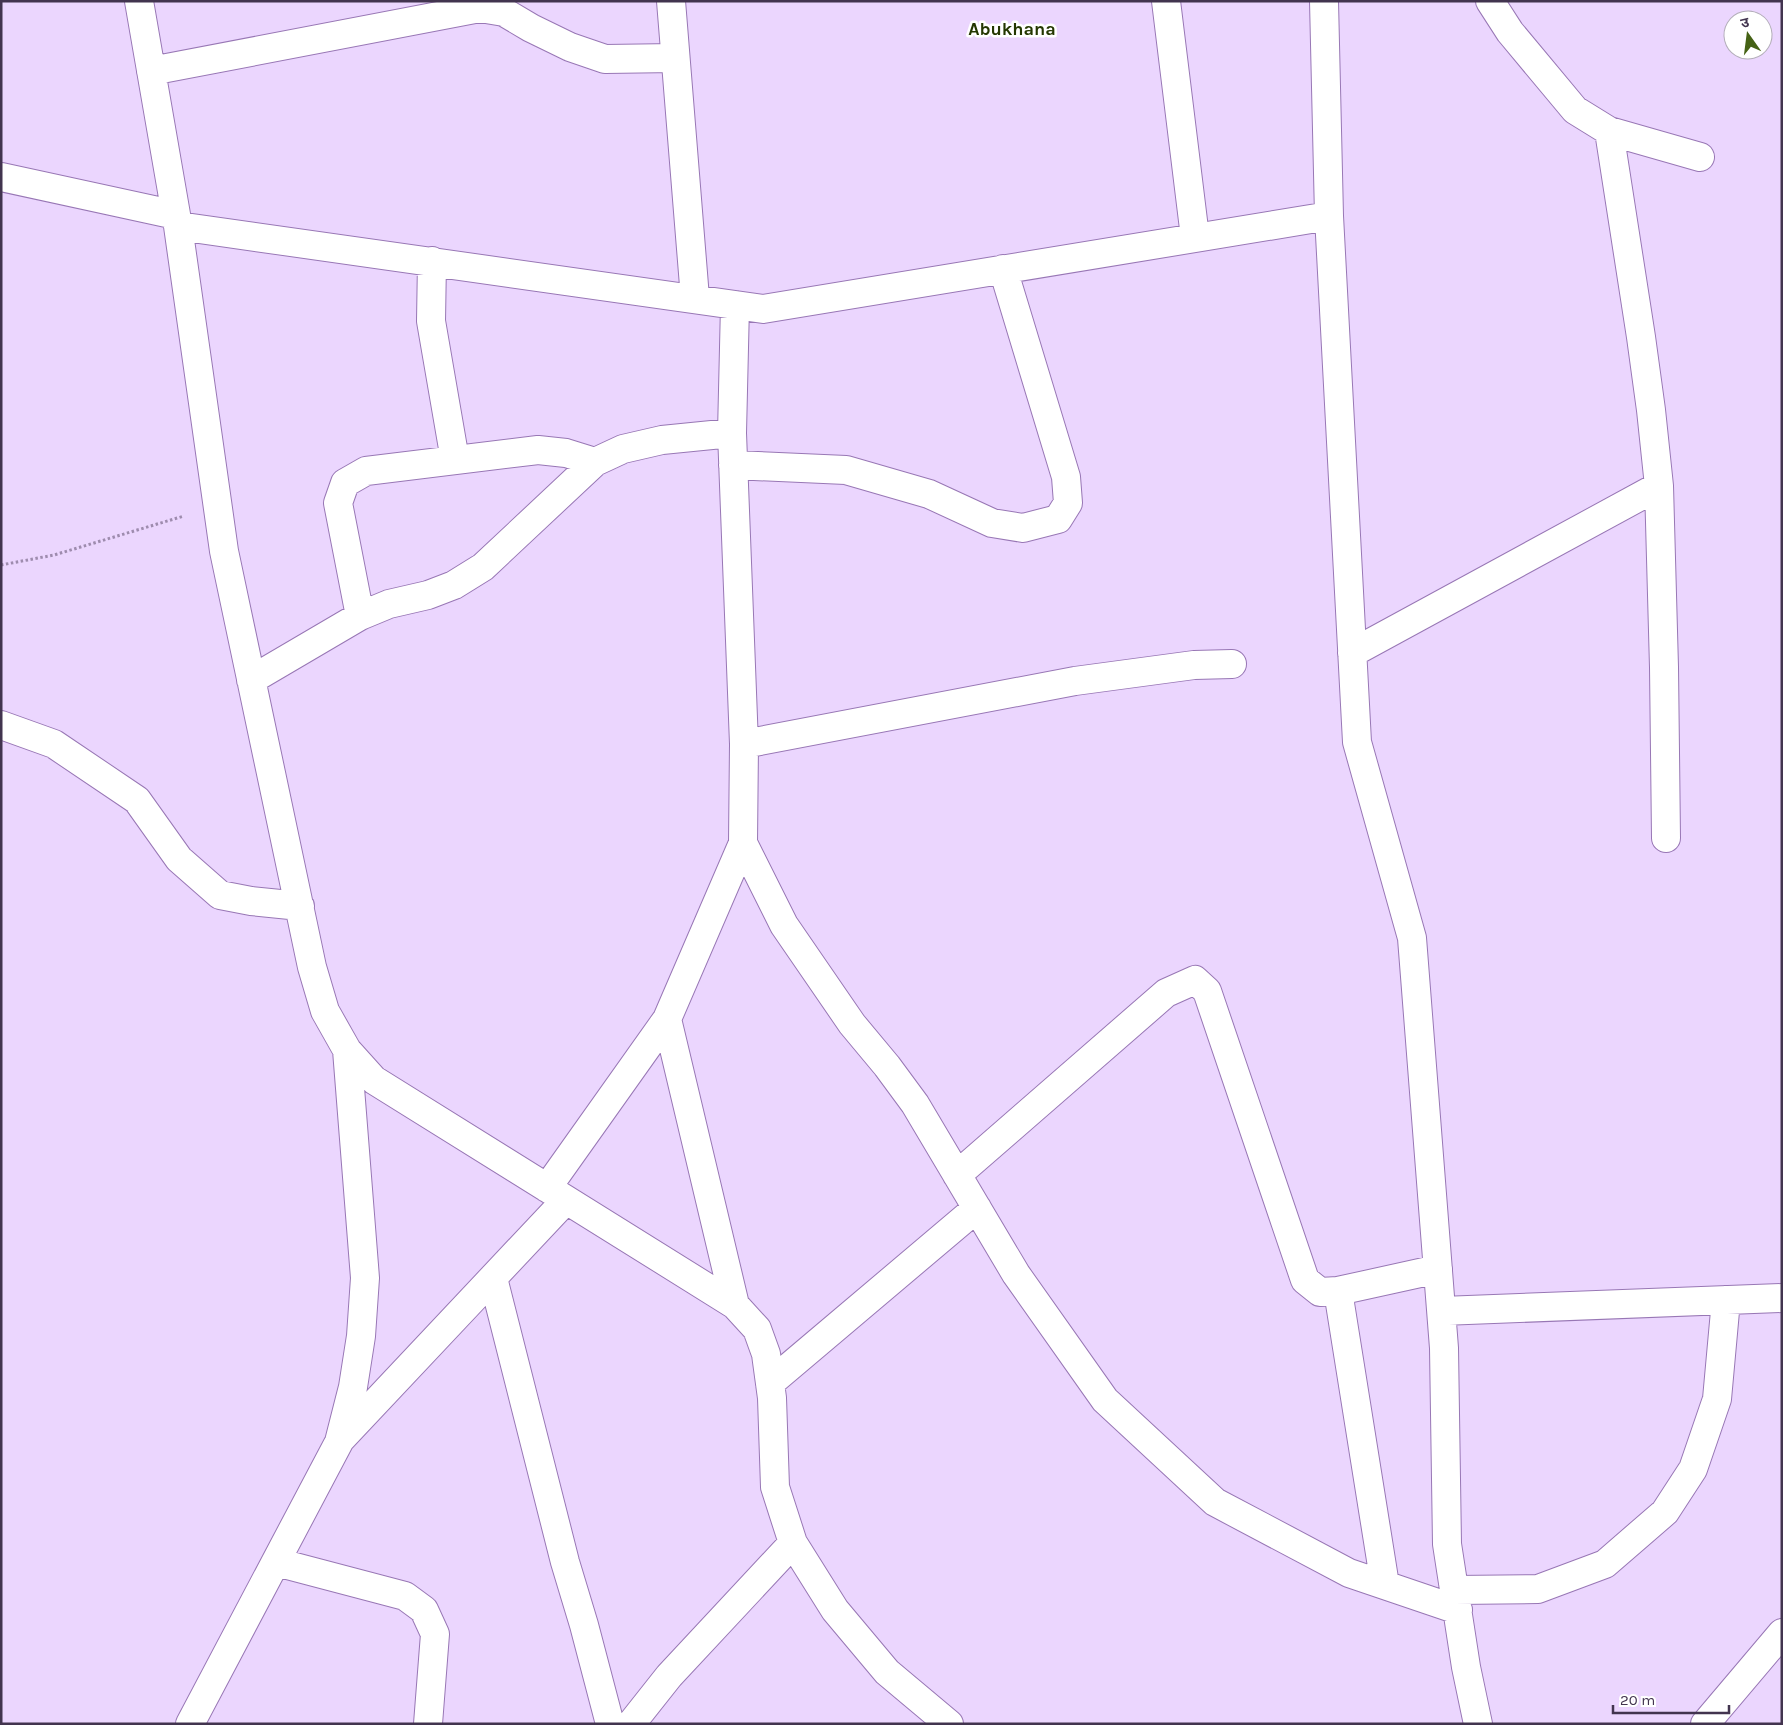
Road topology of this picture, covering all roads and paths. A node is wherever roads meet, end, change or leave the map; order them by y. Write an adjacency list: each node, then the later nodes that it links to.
1 (139, 1): 7 (street)
2 (671, 1): 6 (street)
3 (1166, 1): 13 (street)
4 (1324, 1): 11 (street)
5 (1490, 1): 8 (street)
6 (675, 58): 7 (street); 16 (street)
7 (151, 71): 12 (street)
8 (1609, 131): 9 (street); 22 (street)
9 (1700, 157)
10 (1, 177): 12 (street)
11 (1329, 216): 13 (street); 26 (street)
12 (177, 220): 14 (street); 23 (street)
13 (1195, 237): 15 (street)
14 (432, 261): 16 (street); 19 (street)
15 (1003, 269): 17 (street); 21 (street)
16 (695, 298): 17 (street)
17 (735, 305): 18 (street)
18 (732, 433): 20 (street); 21 (street)
19 (455, 460): 20 (street); 25 (street)
20 (595, 462): 25 (street)
21 (733, 464): 30 (street)
22 (1658, 486): 26 (street); 31 (street)
23 (217, 506): 24 (path); 28 (street)
24 (1, 565)
25 (360, 616): 28 (street)
26 (1352, 653): 39 (street)
27 (1232, 664): 30 (street)
28 (251, 680): 33 (street)
29 (1, 725): 33 (street)
30 (744, 744): 32 (street)
31 (1666, 838)
32 (743, 843): 34 (street); 36 (street)
33 (300, 906): 35 (street)
34 (666, 1019): 37 (street); 44 (street)
35 (347, 1050): 37 (street); 47 (street)
36 (957, 1175): 38 (street); 41 (street)
37 (557, 1194): 40 (street); 44 (street)
38 (977, 1208): 46 (street); 50 (street)
39 (1438, 1269): 41 (street); 45 (street)
40 (493, 1278): 47 (street); 55 (street)
41 (1338, 1291): 50 (street)
42 (1782, 1298): 43 (street)
43 (1726, 1300): 45 (street); 51 (street)
44 (735, 1305): 46 (street)
45 (1442, 1311): 51 (street)
46 (770, 1383): 48 (street)
47 (339, 1442): 49 (street)
48 (794, 1543): 56 (street); 57 (street)
49 (276, 1562): 53 (street); 54 (street)
50 (1385, 1585): 51 (street)
51 (1456, 1600): 58 (street)
52 (1782, 1633): 59 (street)
53 (190, 1724)
54 (428, 1724)
55 (610, 1724)
56 (631, 1724)
57 (949, 1724)
58 (1478, 1724)
59 (1705, 1724)

